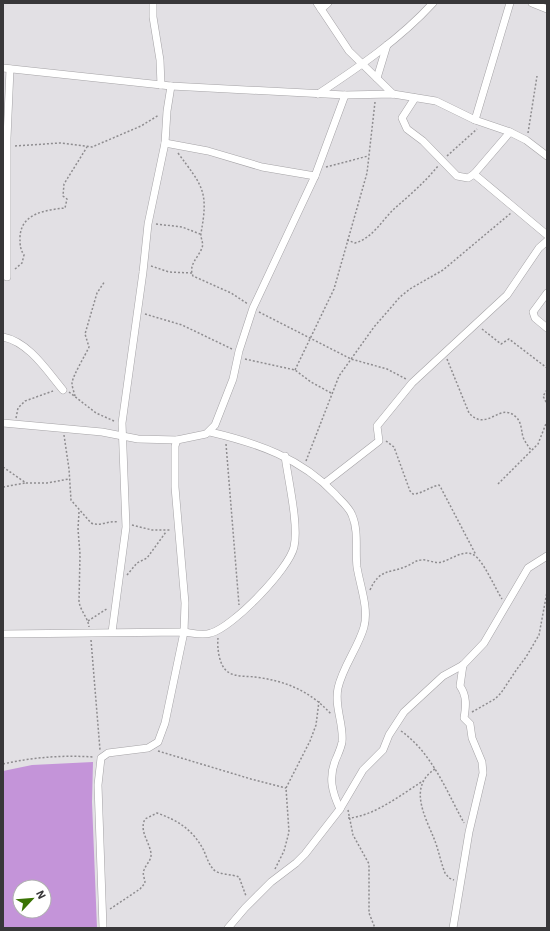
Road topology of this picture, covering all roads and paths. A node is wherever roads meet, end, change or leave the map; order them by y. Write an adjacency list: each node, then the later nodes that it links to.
1 (328, 3): 6 (street)
2 (433, 3): 8 (street)
3 (510, 3): 21 (street)
4 (532, 3): 7 (street)
5 (154, 4): 13 (street)
6 (319, 6): 9 (street)
7 (547, 9)
8 (387, 45): 9 (street); 12 (street)
9 (362, 65): 12 (street); 15 (street)
10 (7, 68): 13 (street); 24 (street)
11 (537, 76): 25 (path)
12 (378, 78): 16 (street)
13 (161, 85): 14 (street)
14 (171, 86): 15 (street); 20 (street)
15 (318, 94): 17 (street)
16 (393, 94): 18 (street); 19 (street)
17 (345, 95): 18 (street); 32 (street)
18 (376, 95): 29 (path)
19 (415, 98): 21 (street); 31 (street)
20 (167, 111): 26 (street); 28 (path)
21 (475, 120): 22 (street)
22 (484, 122): 23 (street); 31 (path)
23 (510, 132): 25 (street); 33 (street)
24 (5, 138): 27 (street)
25 (526, 140): 30 (street)
26 (168, 144): 32 (street); 35 (street); 36 (path)
27 (7, 147): 28 (path); 42 (street)
28 (87, 147): 42 (path)
29 (368, 156): 32 (path); 38 (path)
30 (547, 156)
31 (441, 162): 33 (street); 38 (path)
32 (316, 173): 45 (street)
33 (474, 174): 34 (street)
34 (517, 208): 37 (street); 53 (path)
35 (148, 224): 36 (path); 40 (street)
36 (201, 234): 41 (path)
37 (547, 235)
38 (347, 240): 50 (path)
39 (547, 240): 47 (street)
40 (144, 264): 41 (path); 46 (street)
41 (192, 273): 45 (path)
42 (7, 277)
43 (105, 281): 60 (path)
44 (547, 293): 48 (street)
45 (253, 308): 50 (path); 51 (street)
46 (137, 312): 51 (path); 65 (street)
47 (475, 324): 52 (street); 54 (path)
48 (547, 328)
49 (3, 337): 57 (street)
50 (309, 338): 53 (path); 55 (path)
51 (238, 354): 55 (path); 67 (street)
52 (444, 354): 56 (street); 72 (path)
53 (351, 359): 56 (path); 59 (path)
54 (547, 368)
55 (295, 370): 59 (path)
56 (412, 383): 68 (street)
57 (63, 390): 60 (path); 62 (path)
58 (547, 390): 61 (path)
59 (331, 393): 75 (path)
60 (75, 396): 65 (path)
61 (547, 404)
62 (15, 419)
63 (547, 421): 72 (path)
64 (3, 423): 66 (street)
65 (122, 423): 69 (street)
66 (63, 429): 69 (street); 76 (path)
67 (210, 432): 70 (street); 71 (street)
68 (379, 434): 78 (street); 85 (path)
69 (121, 435): 71 (street); 82 (street)
70 (226, 436): 73 (street); 92 (path)
71 (177, 440): 83 (street)
72 (531, 450): 79 (path)
73 (285, 456): 75 (street); 92 (street)
74 (3, 467): 77 (path)
75 (304, 468): 78 (street)
76 (70, 479): 77 (path); 81 (path)
77 (26, 483): 80 (path)
78 (325, 483): 90 (street)
79 (498, 484)
80 (3, 487)
81 (79, 512): 82 (path); 93 (path)
82 (126, 527): 84 (path); 89 (street)
83 (178, 528): 84 (path); 97 (street)
84 (166, 532): 87 (path)
85 (476, 555): 90 (path); 91 (path)
86 (547, 556): 91 (street)
87 (125, 576)
88 (547, 592): 102 (path)
89 (117, 597): 93 (path); 96 (street)
90 (364, 603): 111 (street)
91 (506, 606): 99 (street)
92 (240, 614): 94 (street)
93 (88, 621): 95 (path)
94 (219, 630): 97 (street); 100 (path)
95 (90, 632): 96 (street); 98 (street); 105 (path)
96 (112, 632): 97 (street)
97 (184, 632): 104 (street)
98 (3, 634)
99 (463, 665): 102 (street); 103 (street)
100 (319, 701): 101 (path); 109 (path)
101 (333, 716)
102 (464, 718): 113 (street)
103 (395, 726): 107 (path); 111 (street)
104 (148, 748): 105 (street); 109 (path)
105 (101, 758): 106 (path); 117 (street)
106 (3, 764)
107 (435, 769): 108 (path); 113 (path)
108 (423, 781): 112 (path); 114 (path)
109 (286, 788): 115 (path)
110 (348, 808): 112 (path)
111 (340, 809): 115 (street)
112 (348, 818): 120 (path)
113 (469, 832): 114 (street)
114 (460, 880): 121 (street)
115 (271, 882): 116 (street)
116 (248, 904): 117 (path); 119 (street)
117 (102, 915): 118 (street)
118 (103, 928)
119 (228, 928)
120 (375, 928)
121 (453, 928)

